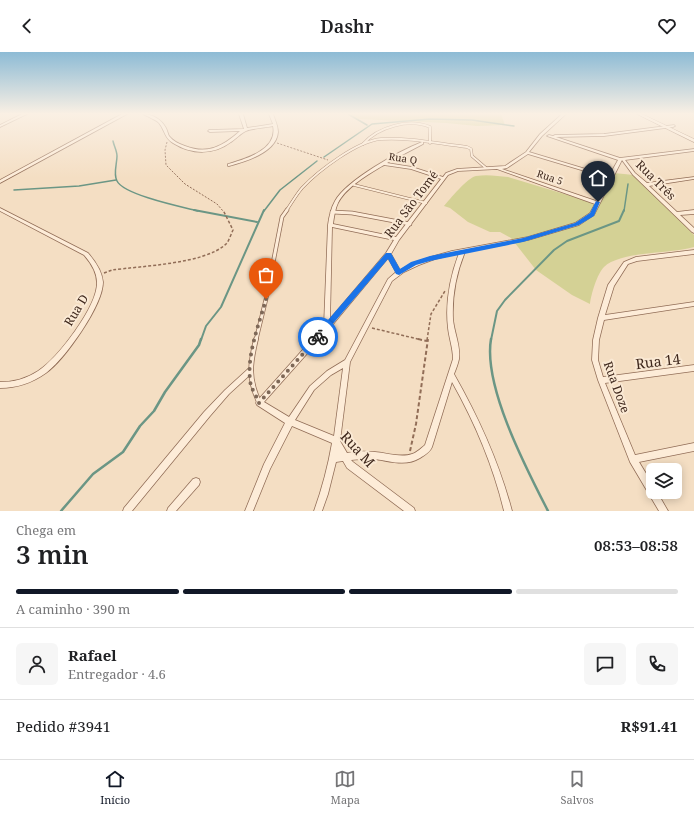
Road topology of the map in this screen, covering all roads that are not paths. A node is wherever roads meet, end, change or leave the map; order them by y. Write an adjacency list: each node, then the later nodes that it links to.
1 (86, 135): 26 (street)
2 (167, 135): 3 (street)
3 (239, 135)
4 (275, 135): 20 (street)
5 (372, 135): 15 (lane)
6 (430, 135): 14 (lane)
7 (541, 135): 17 (street, Rua São Tomé)
8 (544, 135): 11 (street)
9 (581, 135): 11 (street)
10 (682, 135): 12 (street)
11 (549, 136): 18 (street, Rua Três)
12 (694, 141)
13 (422, 142): 14 (lane); 15 (lane); 19 (street)
14 (430, 143): 21 (lane)
15 (363, 144): 48 (lane)
16 (694, 150): 18 (street)
17 (527, 153): 22 (street, Rua São Tomé); 24 (street)
18 (621, 159): 24 (street); 27 (street, Rua Três)
19 (382, 164): 23 (street, Rua Q); 28 (street)
20 (229, 165)
21 (486, 168): 22 (street, Rua São Tomé); 23 (street, Rua São Tomé)
22 (496, 168): 29 (street, Rua 5)
23 (443, 178): 30 (street, Rua São Tomé)
24 (611, 178): 29 (street)
25 (694, 178): 27 (street)
26 (0, 182)
27 (645, 184): 34 (street, Rua Três)
28 (354, 185): 30 (lane); 32 (street)
29 (598, 202): 39 (street)
30 (427, 203): 35 (street, Rua São Tomé)
31 (0, 209): 51 (street, Rua D)
32 (332, 212): 35 (lane); 36 (street)
33 (694, 212): 34 (street)
34 (676, 214): 37 (street, Rua Três)
35 (410, 224): 38 (street, Rua São Tomé)
36 (330, 225): 38 (street); 45 (street)
37 (694, 231)
38 (397, 239): 41 (street, Rua São Tomé)
39 (462, 252): 42 (street); 49 (street)
40 (694, 252): 44 (street, Rua Doze)
41 (388, 254): 42 (street); 45 (street, Rua São Tomé)
42 (399, 272): 46 (street)
43 (694, 304): 44 (street)
44 (601, 318): 50 (street, Rua Doze)
45 (327, 327): 52 (street, Rua São Tomé)
46 (347, 362): 53 (street); 54 (street)
47 (694, 368): 50 (street, Rua 14)
48 (250, 371): 52 (lane); 60 (street)
49 (452, 376): 56 (street); 65 (street)
50 (601, 380): 58 (street, Rua Doze)
51 (0, 385)
52 (259, 403): 53 (street, Rua M)
53 (290, 422): 54 (street, Rua M); 62 (street)
54 (335, 440): 56 (street, Rua M); 57 (street)
55 (694, 447): 58 (street)
56 (344, 457): 57 (street); 64 (street, Rua M)
57 (334, 459): 63 (street)
58 (634, 459): 66 (street, Rua Doze)
59 (196, 482): 61 (street)
60 (127, 511)
61 (171, 511)
62 (249, 511)
63 (318, 511)
64 (410, 511)
65 (508, 511)
66 (664, 511)

